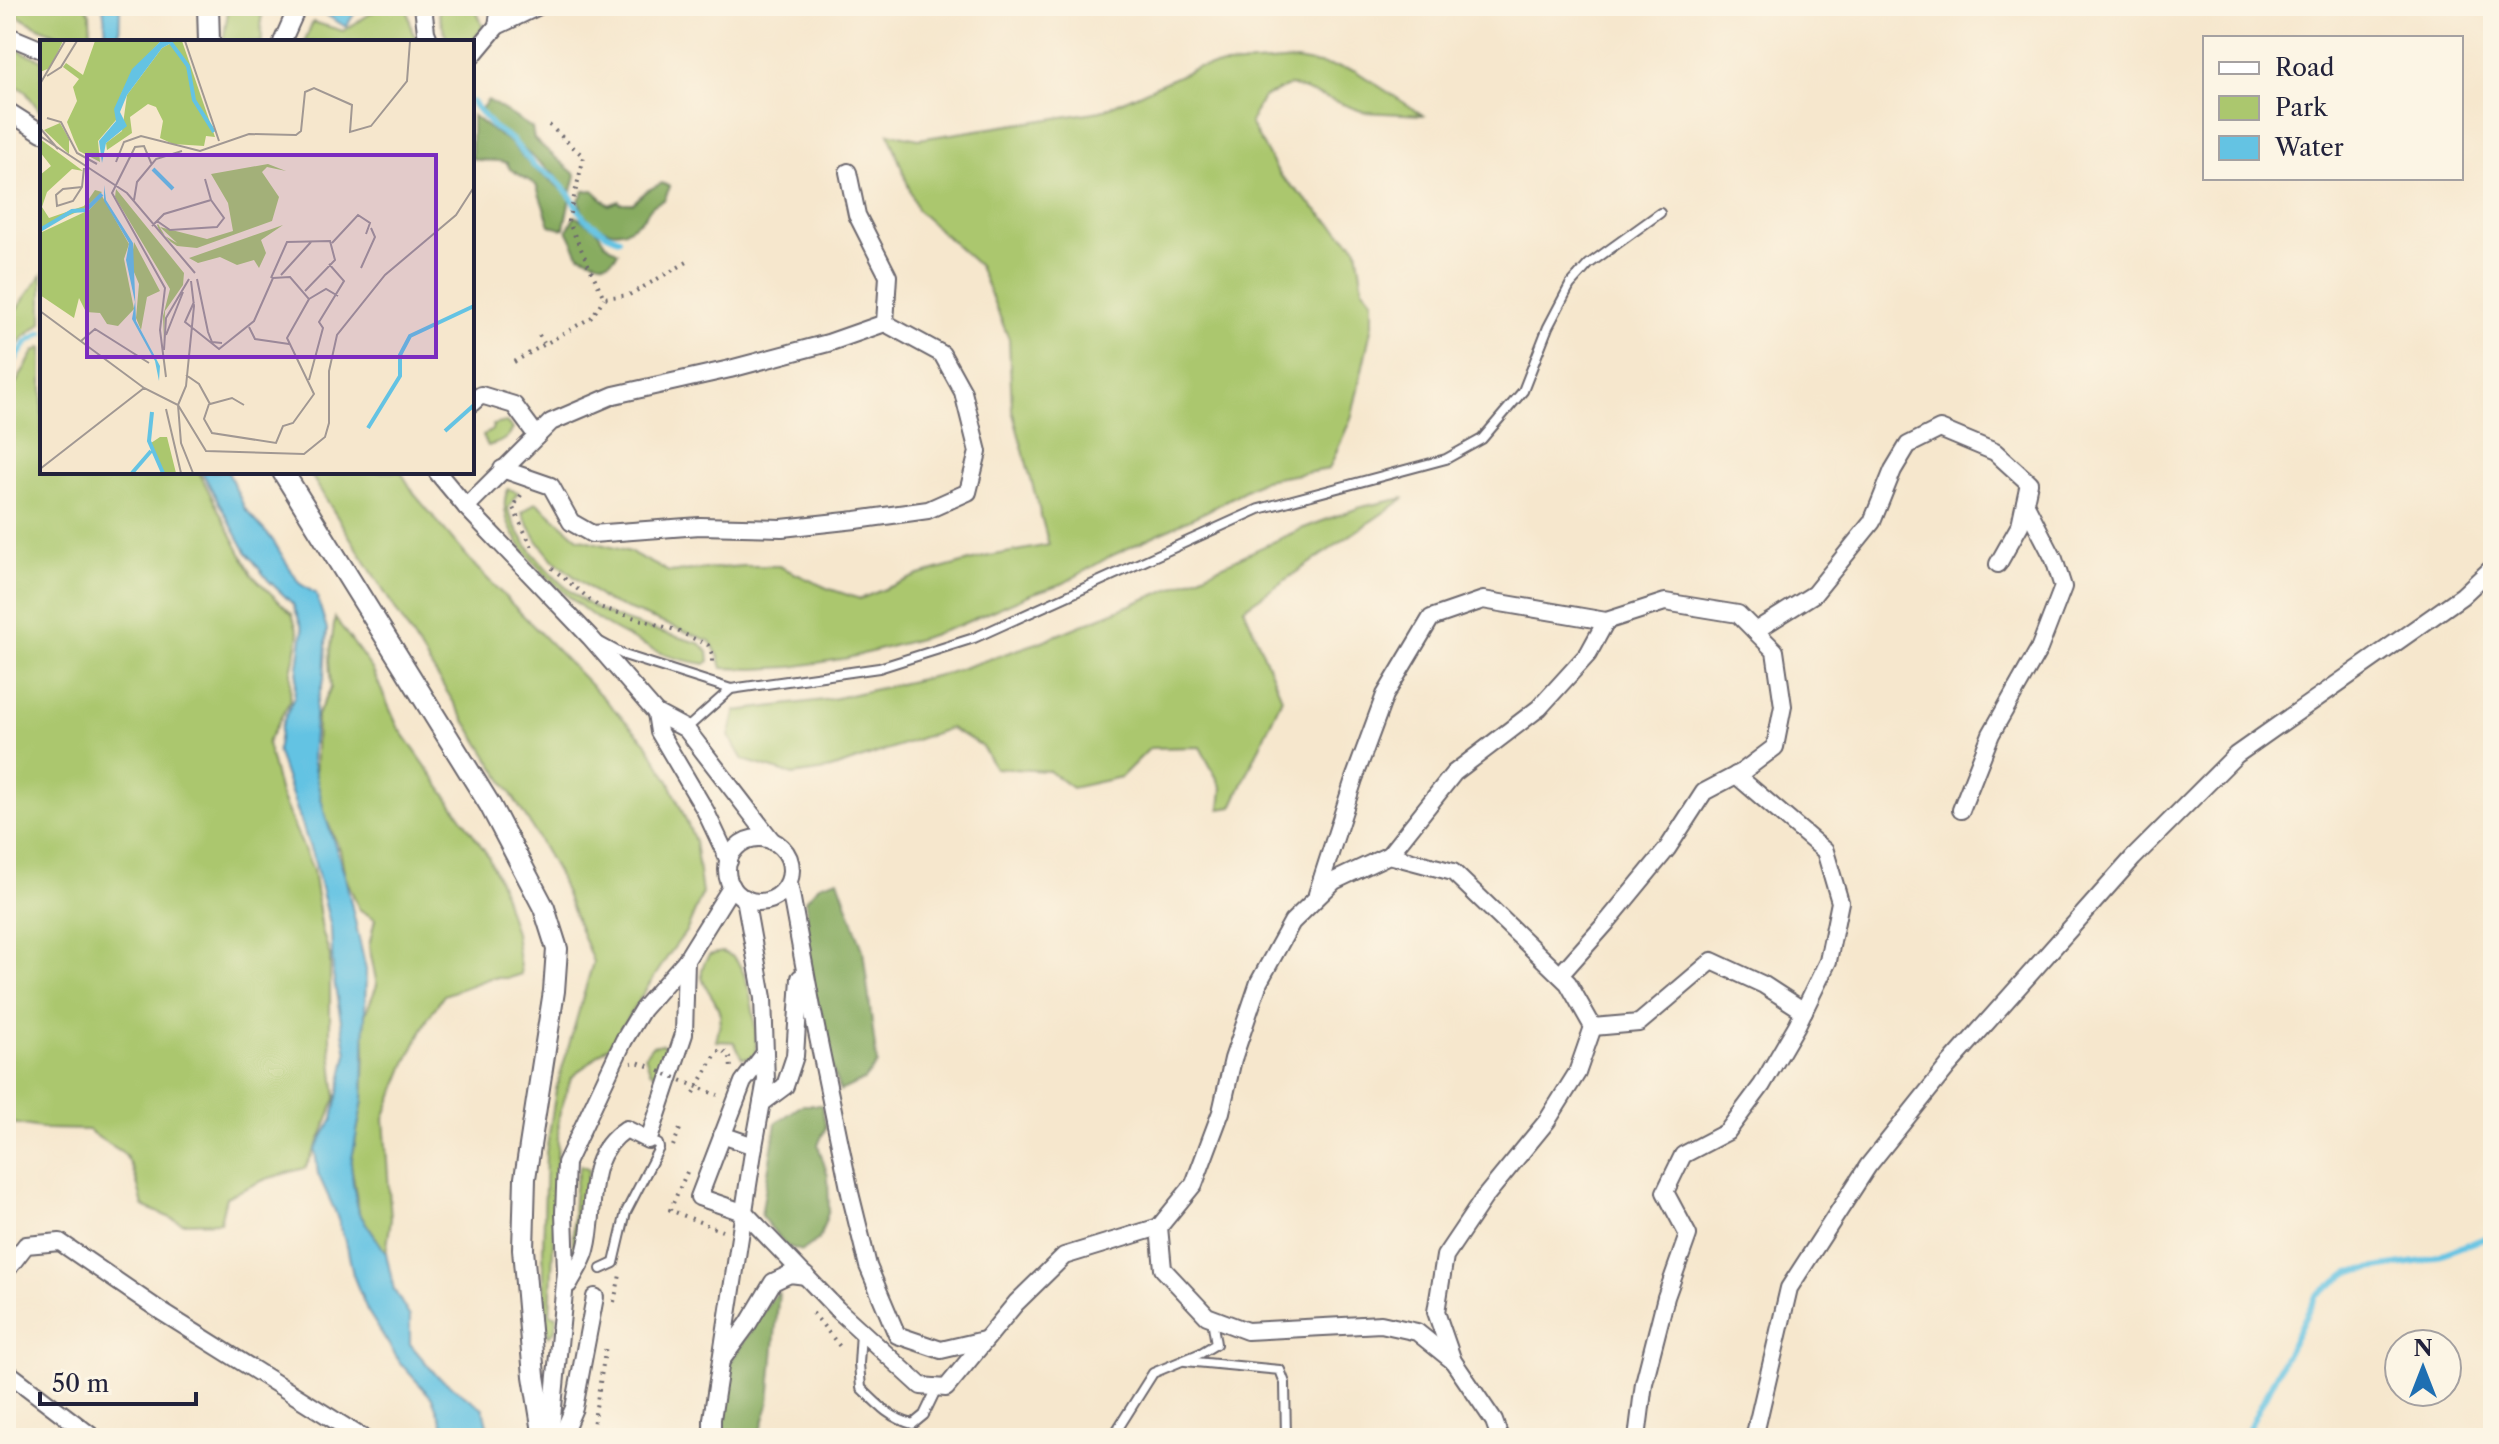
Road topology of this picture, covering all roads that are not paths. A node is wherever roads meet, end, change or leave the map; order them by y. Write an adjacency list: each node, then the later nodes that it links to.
1 (208, 6): 8 (street)
2 (298, 6): 9 (street)
3 (423, 6): 10 (street)
4 (500, 6): 6 (street)
5 (539, 6): 6 (street)
6 (497, 26): 12 (street)
7 (6, 35): 11 (street)
8 (209, 40)
9 (283, 40)
10 (429, 40)
11 (40, 49)
12 (474, 54)
13 (6, 110): 14 (street)
14 (40, 132)
15 (848, 172): 17 (street)
16 (1660, 213): 30 (lane)
17 (885, 323): 19 (street); 20 (street)
18 (474, 401): 19 (street)
19 (537, 436): 20 (street)
20 (502, 469): 24 (street)
21 (284, 474): 70 (street)
22 (439, 474): 24 (street)
23 (2025, 503): 25 (street); 28 (street); 34 (street)
24 (466, 507): 29 (street)
25 (1998, 564)
26 (2493, 567): 78 (street)
27 (1606, 621): 28 (street); 36 (street); 41 (street)
28 (1755, 631): 33 (street)
29 (590, 637): 30 (lane); 31 (street)
30 (731, 689): 32 (lane)
31 (656, 713): 32 (street); 37 (street)
32 (686, 729): 35 (street)
33 (1736, 775): 44 (street); 45 (street)
34 (1961, 810)
35 (773, 842): 37 (street); 38 (street)
36 (1389, 855): 41 (street); 44 (street)
37 (729, 861): 39 (street)
38 (789, 883): 40 (street); 42 (street)
39 (732, 886): 40 (street); 43 (street)
40 (745, 898): 47 (street)
41 (1316, 899): 54 (street)
42 (795, 919): 49 (street); 62 (street)
43 (686, 960): 51 (street); 58 (street)
44 (1560, 975): 46 (street)
45 (1804, 1011): 46 (street); 77 (street)
46 (1593, 1027): 65 (street)
47 (765, 1053): 48 (street); 49 (street)
48 (738, 1094): 49 (street); 50 (street)
49 (762, 1103): 52 (street)
50 (722, 1135): 52 (street); 53 (street)
51 (648, 1140): 55 (lane); 58 (street)
52 (754, 1146): 53 (street)
53 (745, 1213): 57 (street); 63 (street)
54 (1159, 1227): 60 (street); 62 (street)
55 (601, 1269)
56 (6, 1271): 69 (street)
57 (806, 1276): 61 (street); 63 (street)
58 (564, 1295): 71 (street)
59 (595, 1297): 72 (street)
60 (1212, 1318): 64 (lane); 65 (street)
61 (861, 1332): 67 (street); 67 (lane)
62 (984, 1340): 67 (street)
63 (722, 1360): 73 (street)
64 (1180, 1361): 74 (lane); 75 (lane)
65 (1453, 1361): 76 (street)
66 (6, 1371): 68 (street)
67 (937, 1387)
68 (94, 1438)
69 (363, 1438)
70 (544, 1438)
71 (550, 1438)
72 (561, 1438)
73 (712, 1438)
74 (1112, 1438)
75 (1286, 1438)
76 (1500, 1438)
77 (1637, 1438)
78 (1754, 1438)

